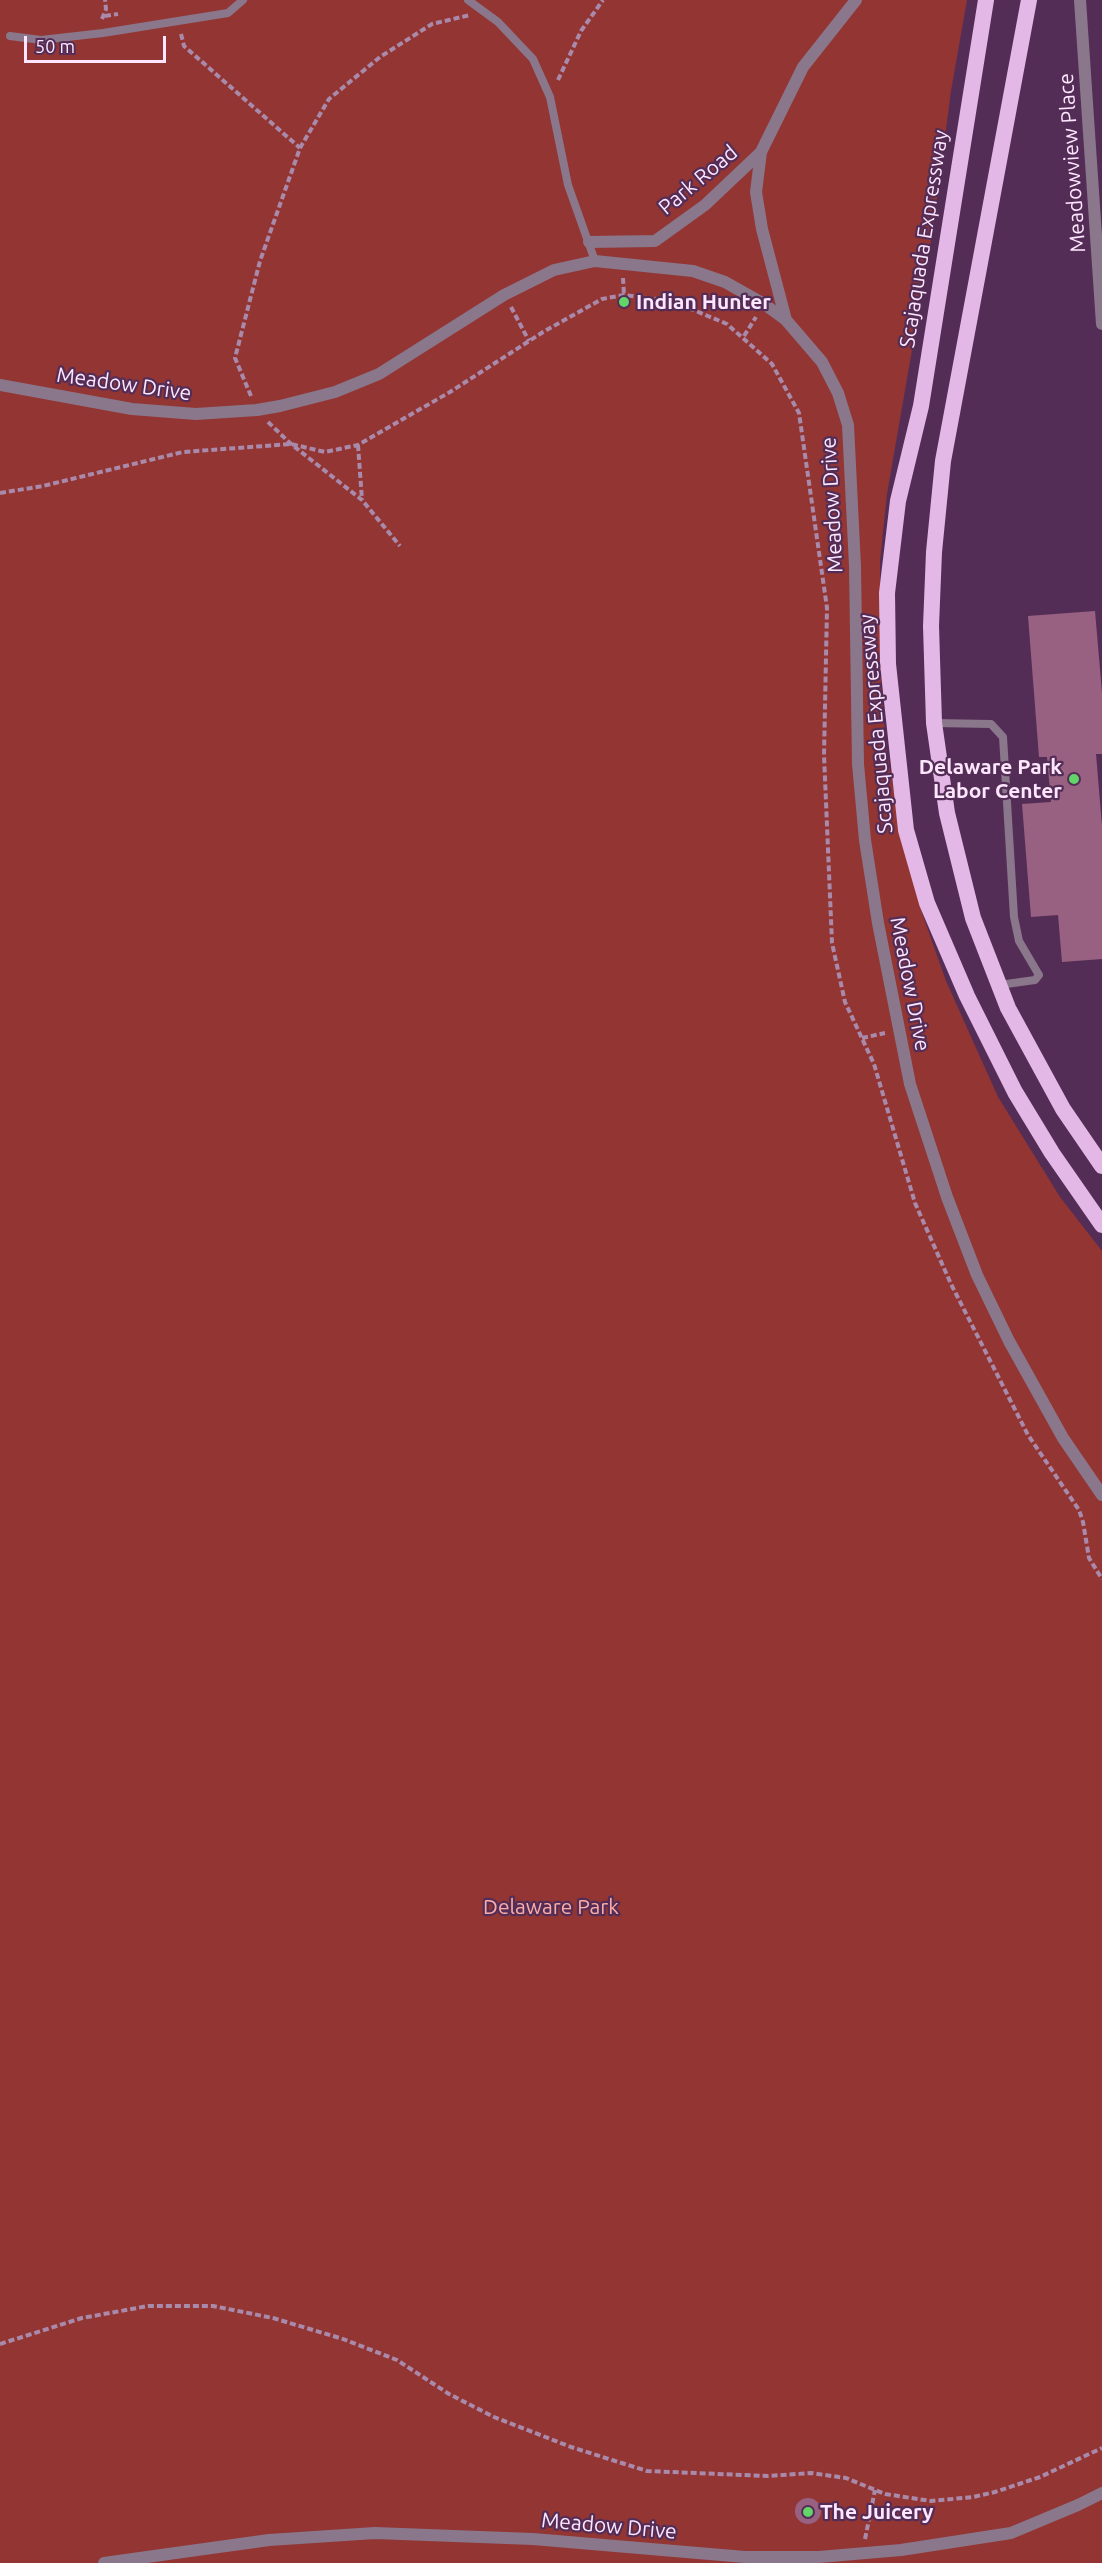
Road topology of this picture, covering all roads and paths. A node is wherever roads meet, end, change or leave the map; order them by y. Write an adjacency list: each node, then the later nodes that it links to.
1 (105, 0): 11 (path)
2 (243, 0): 14 (lane)
3 (468, 0): 9 (lane)
4 (603, 0): 15 (path)
5 (856, 0): 17 (street, Park Road)
6 (986, 0): 39 (highway, Scajaquada Expressway)
7 (1029, 0): 34 (highway)
8 (1080, 0): 18 (street, Meadowview Place)
9 (485, 12): 15 (lane); 16 (path)
10 (118, 14): 11 (path)
11 (105, 16): 12 (path)
12 (102, 24)
13 (180, 33): 16 (path)
14 (10, 36)
15 (550, 97): 19 (lane)
16 (300, 148): 28 (path)
17 (761, 152): 19 (street, Park Road); 23 (street, Park Road)
18 (1099, 240): 24 (street, Meadowview Place)
19 (589, 242): 20 (lane)
20 (596, 261): 21 (street, Meadow Drive); 22 (street, Meadow Drive)
21 (504, 295): 26 (path); 28 (street, Meadow Drive)
22 (764, 304): 23 (street, Meadow Drive); 25 (path)
23 (786, 320): 36 (street, Meadow Drive)
24 (1102, 324)
25 (744, 336): 26 (path); 37 (path)
26 (530, 341): 30 (path)
27 (0, 385): 28 (street, Meadow Drive)
28 (257, 410): 29 (path)
29 (291, 444): 30 (path); 31 (path); 32 (path)
30 (358, 445): 32 (path)
31 (0, 493)
32 (362, 500): 33 (path)
33 (400, 546)
34 (934, 723): 35 (highway); 35 (lane)
35 (999, 984): 38 (highway)
36 (900, 1030): 37 (path); 40 (street, Meadow Drive)
37 (862, 1038): 41 (path)
38 (1102, 1166)
39 (1102, 1225)
40 (1102, 1495)
41 (1102, 1579)
42 (0, 2344): 44 (path)
43 (1102, 2448): 44 (path)
44 (875, 2490): 46 (path)
45 (1102, 2493): 47 (street, Meadow Drive)
46 (865, 2537)
47 (873, 2552): 48 (street, Meadow Drive); 51 (street)
48 (745, 2557): 49 (street, Meadow Drive); 50 (street)
49 (104, 2563)
50 (760, 2563)
51 (860, 2563)

